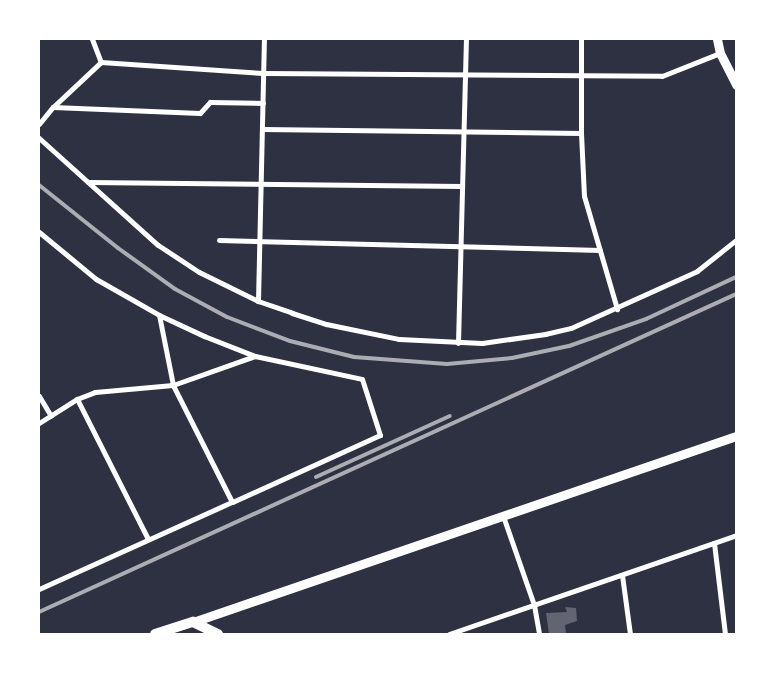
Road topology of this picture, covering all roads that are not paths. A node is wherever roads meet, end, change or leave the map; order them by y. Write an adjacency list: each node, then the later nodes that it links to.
1 (92, 39): 7 (street)
2 (264, 39): 8 (street)
3 (466, 39): 10 (street)
4 (581, 39): 9 (street)
5 (717, 39): 6 (main road)
6 (720, 53): 9 (street); 11 (main road)
7 (101, 62): 8 (street); 13 (street)
8 (264, 73): 10 (street); 12 (street)
9 (580, 75): 10 (street); 17 (street)
10 (465, 76): 16 (street)
11 (736, 85)
12 (263, 103): 13 (street); 15 (street)
13 (53, 107): 14 (street)
14 (39, 124)
15 (262, 129): 16 (street); 20 (street)
16 (464, 133): 17 (street); 21 (street)
17 (580, 133): 27 (street)
18 (39, 138): 19 (street)
19 (88, 182): 20 (street); 28 (street)
20 (261, 182): 21 (street); 25 (street)
21 (462, 186): 26 (street)
22 (39, 232): 30 (street)
23 (219, 240): 25 (street)
24 (736, 240): 29 (street)
25 (259, 241): 26 (street); 28 (street)
26 (460, 246): 27 (street); 31 (street)
27 (600, 250): 29 (street)
28 (258, 301): 31 (street)
29 (617, 309): 31 (street)
30 (159, 314): 32 (street); 33 (street)
31 (458, 343)
32 (255, 356): 33 (street); 39 (street)
33 (172, 384): 35 (street); 39 (street)
34 (39, 396): 36 (street)
35 (77, 399): 36 (street); 42 (street)
36 (51, 416): 37 (street)
37 (39, 423)
38 (736, 436): 40 (main road)
39 (232, 502): 42 (street)
40 (502, 515): 46 (street); 47 (main road)
41 (736, 535): 43 (street)
42 (148, 539): 45 (street)
43 (714, 543): 44 (street); 53 (street)
44 (622, 575): 46 (street); 52 (street)
45 (39, 589)
46 (534, 605): 50 (street); 51 (street)
47 (193, 622): 48 (main road); 49 (main road)
48 (155, 634)
49 (218, 634)
50 (449, 634)
51 (539, 634)
52 (630, 634)
53 (725, 634)

